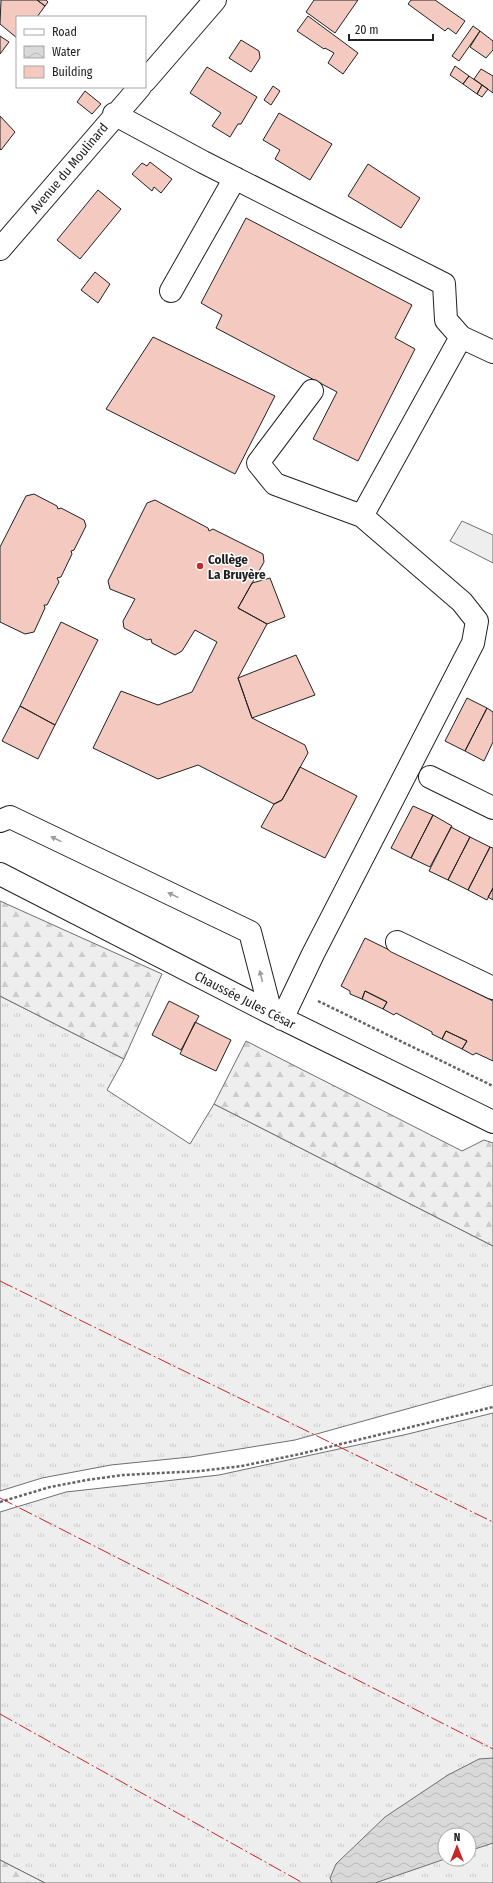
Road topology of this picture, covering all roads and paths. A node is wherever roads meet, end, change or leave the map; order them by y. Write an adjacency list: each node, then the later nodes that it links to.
1 (215, 0): 2 (street)
2 (146, 80)
3 (139, 88): 4 (street, Avenue du Moulinard)
4 (114, 114): 5 (street); 6 (street, Avenue du Moulinard)
5 (235, 178): 7 (street); 8 (street)
6 (0, 249)
7 (171, 291)
8 (461, 337): 9 (street); 11 (street)
9 (493, 352)
10 (312, 391): 11 (street)
11 (362, 516): 18 (street)
12 (430, 777): 13 (street)
13 (493, 808)
14 (0, 821): 19 (street, one-way to 14)
15 (0, 874): 19 (street, Chaussée Jules César)
16 (397, 942): 17 (street)
17 (493, 988)
18 (296, 990): 19 (street); 20 (path)
19 (276, 1016): 21 (street, Chaussée Jules César)
20 (493, 1086)
21 (493, 1122)
22 (493, 1407): 23 (path)
23 (0, 1502)

